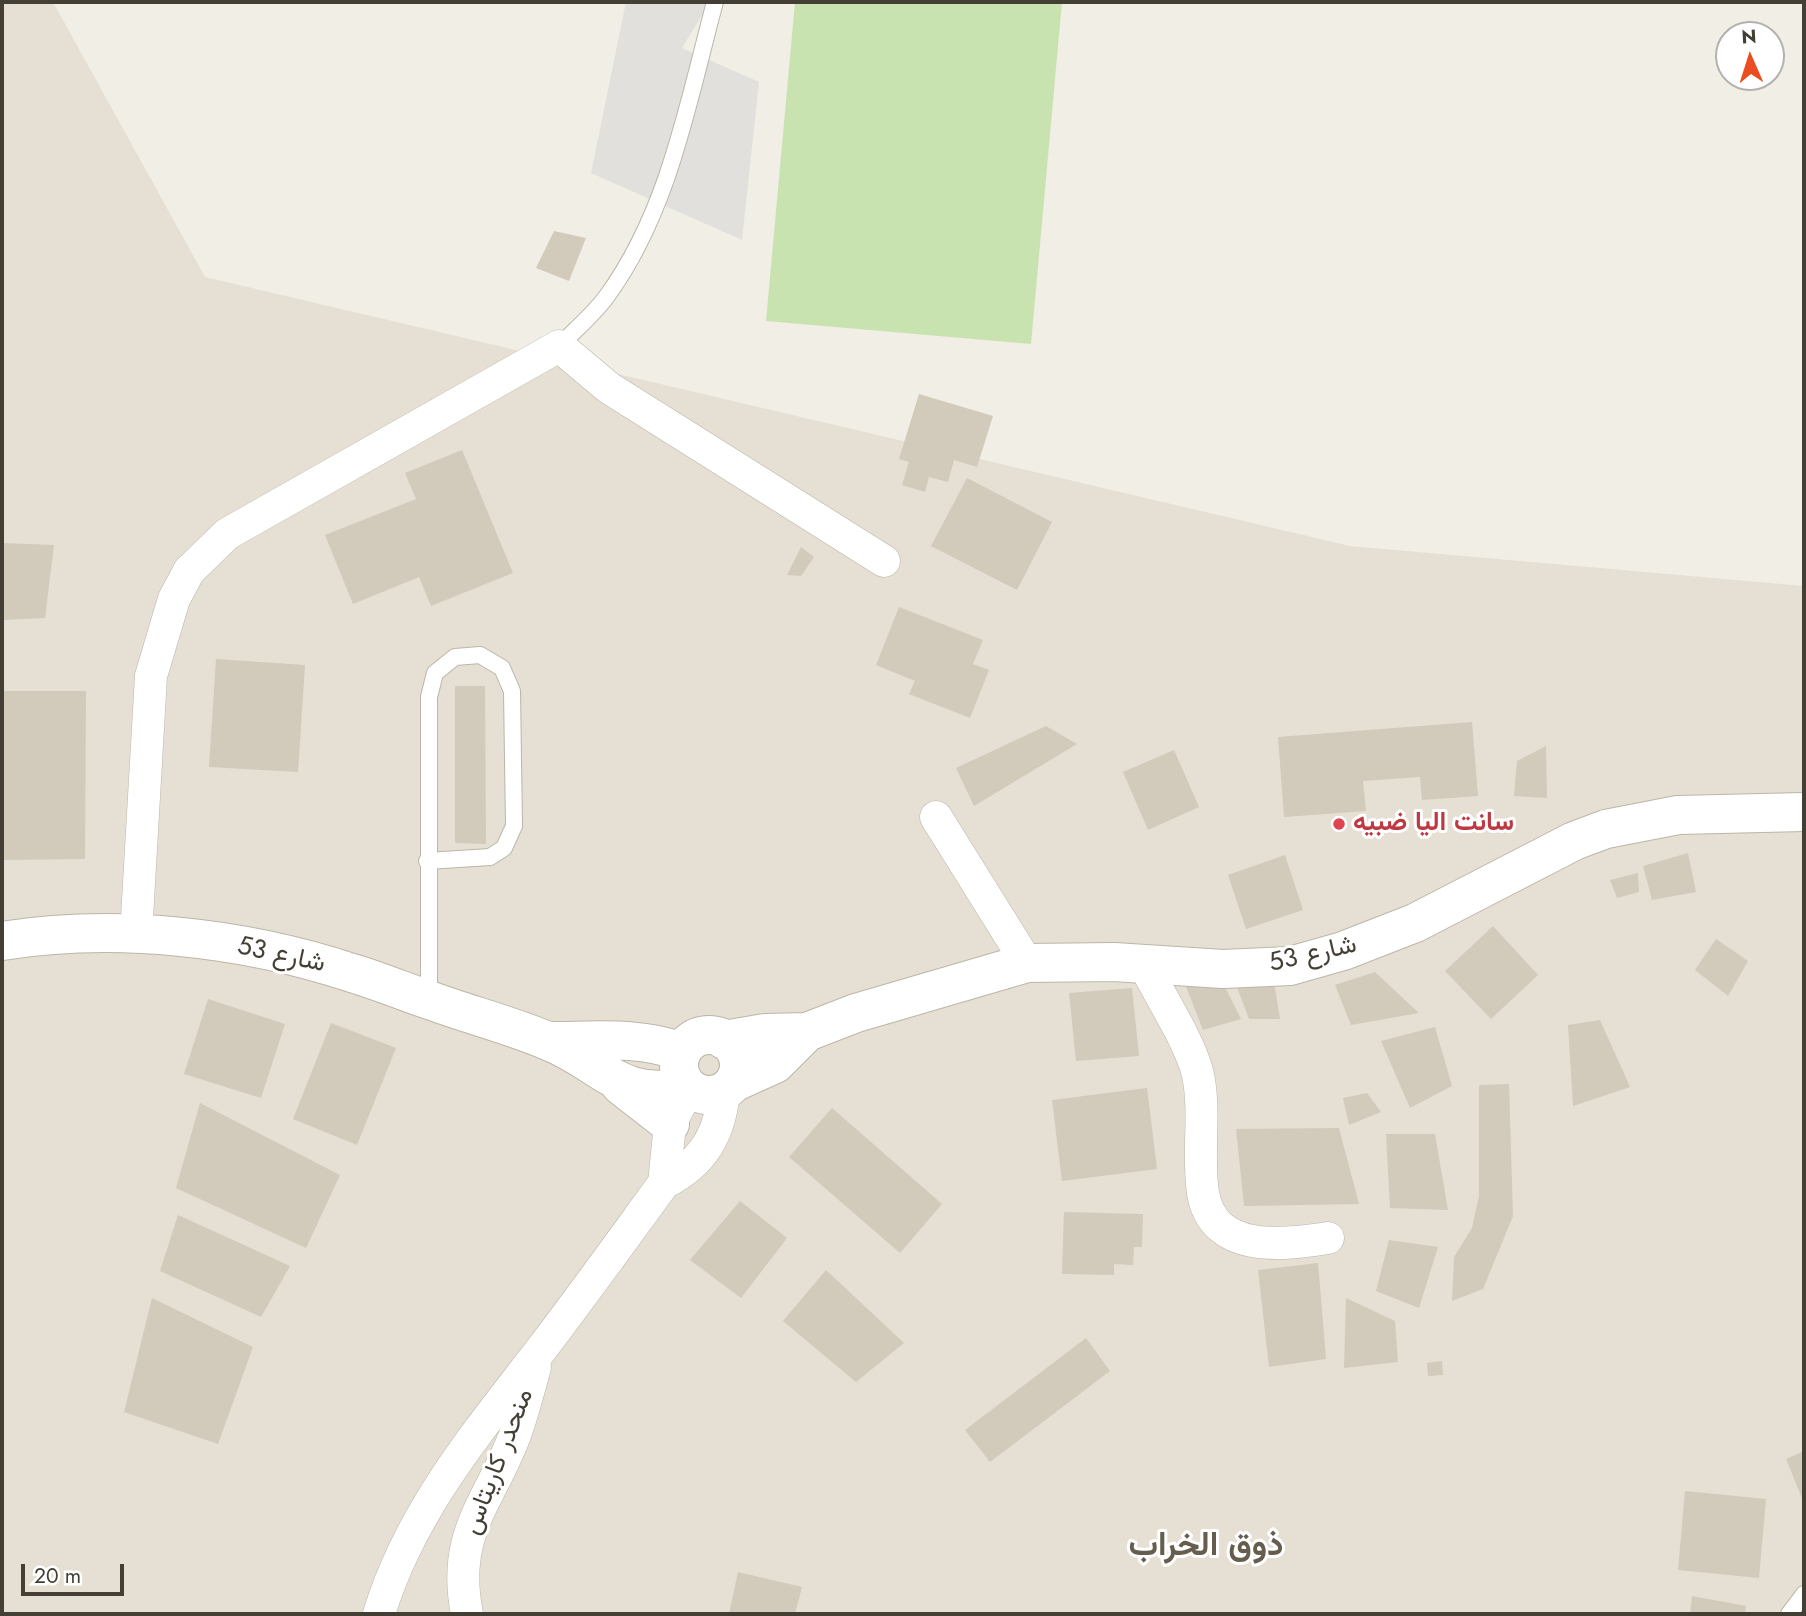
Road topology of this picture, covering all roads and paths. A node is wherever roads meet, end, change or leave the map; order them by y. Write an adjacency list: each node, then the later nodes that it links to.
1 (715, 2): 2 (lane)
2 (559, 346): 3 (street); 7 (street)
3 (884, 561)
4 (1804, 812): 10 (street, شارع 53)
5 (936, 817): 9 (street)
6 (427, 860): 6 (lane); 11 (lane)
7 (135, 935): 8 (street, شارع 53); 11 (street, شارع 53)
8 (2, 941)
9 (1027, 963): 10 (street, شارع 53); 12 (street, شارع 53)
10 (1144, 964): 18 (street)
11 (429, 1000): 13 (street, شارع 53)
12 (807, 1032): 14 (street, شارع 53); 14 (street, شارع 53)
13 (550, 1041): 14 (street, شارع 53); 15 (street, شارع 53)
14 (704, 1080): 15 (street, شارع 53); 16 (street); 17 (street)
15 (618, 1084): 16 (street)
16 (670, 1124): 17 (street)
17 (664, 1183): 19 (street)
18 (1328, 1238)
19 (540, 1352): 21 (street); 22 (street, منحدر كاريتاس)
20 (1804, 1594): 23 (lane)
21 (379, 1614)
22 (467, 1614)
23 (1789, 1614)

